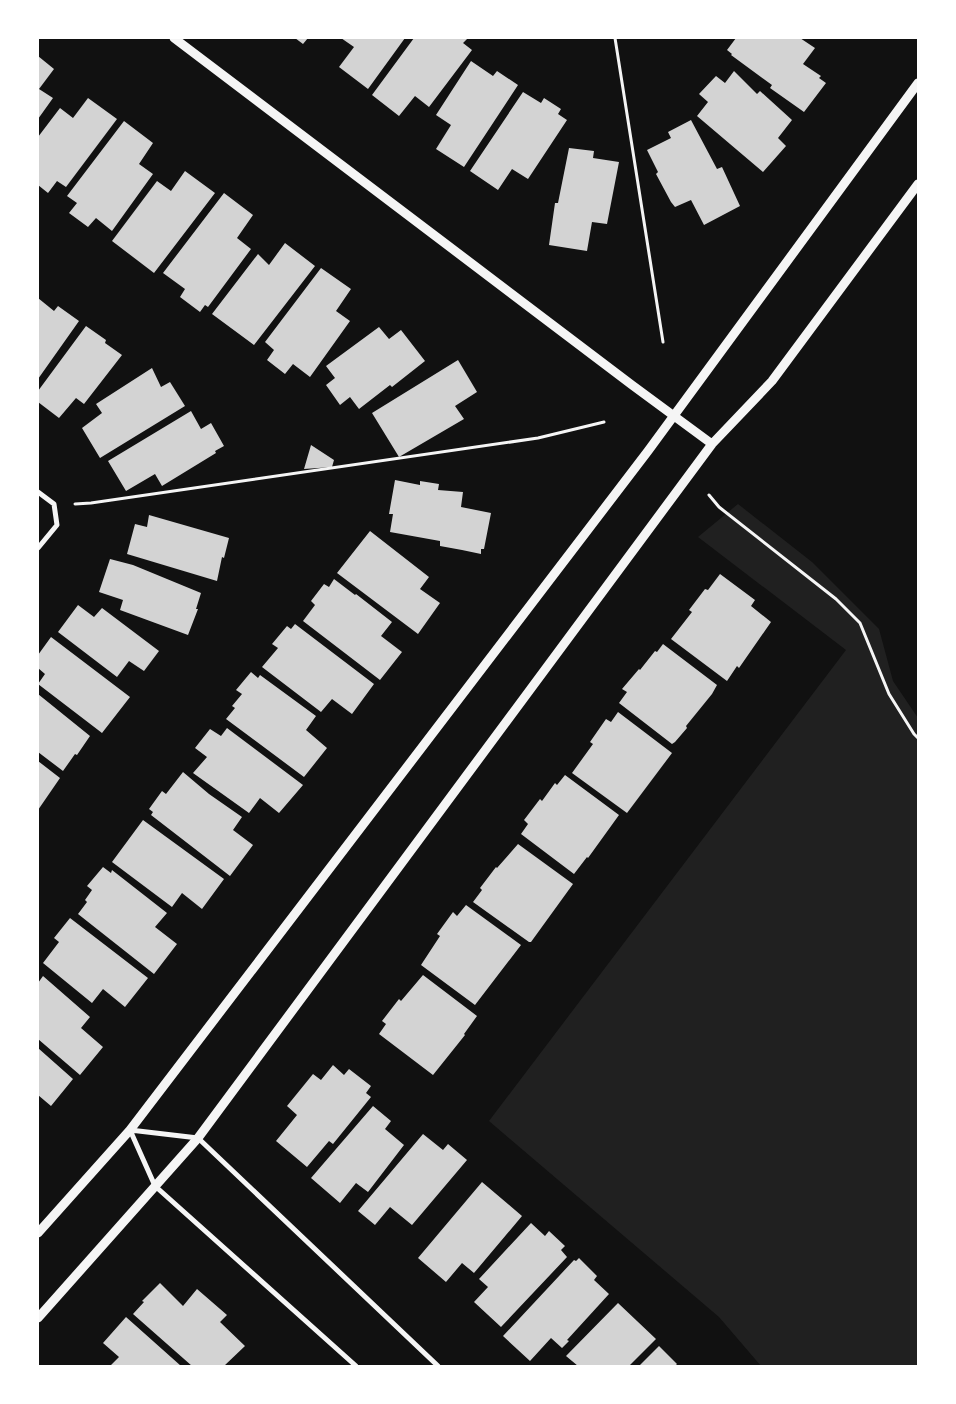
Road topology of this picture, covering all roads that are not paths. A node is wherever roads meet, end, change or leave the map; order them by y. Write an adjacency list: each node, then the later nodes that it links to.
1 (174, 38): 4 (street)
2 (918, 83): 4 (street)
3 (918, 184): 5 (street)
4 (673, 415): 5 (street); 8 (street)
5 (712, 444): 9 (street)
6 (38, 492): 7 (street)
7 (38, 548)
8 (130, 1130): 9 (street); 10 (street); 11 (street)
9 (198, 1138): 10 (street); 14 (street)
10 (155, 1186): 12 (street); 13 (street)
11 (38, 1233)
12 (38, 1318)
13 (356, 1366)
14 (438, 1366)

